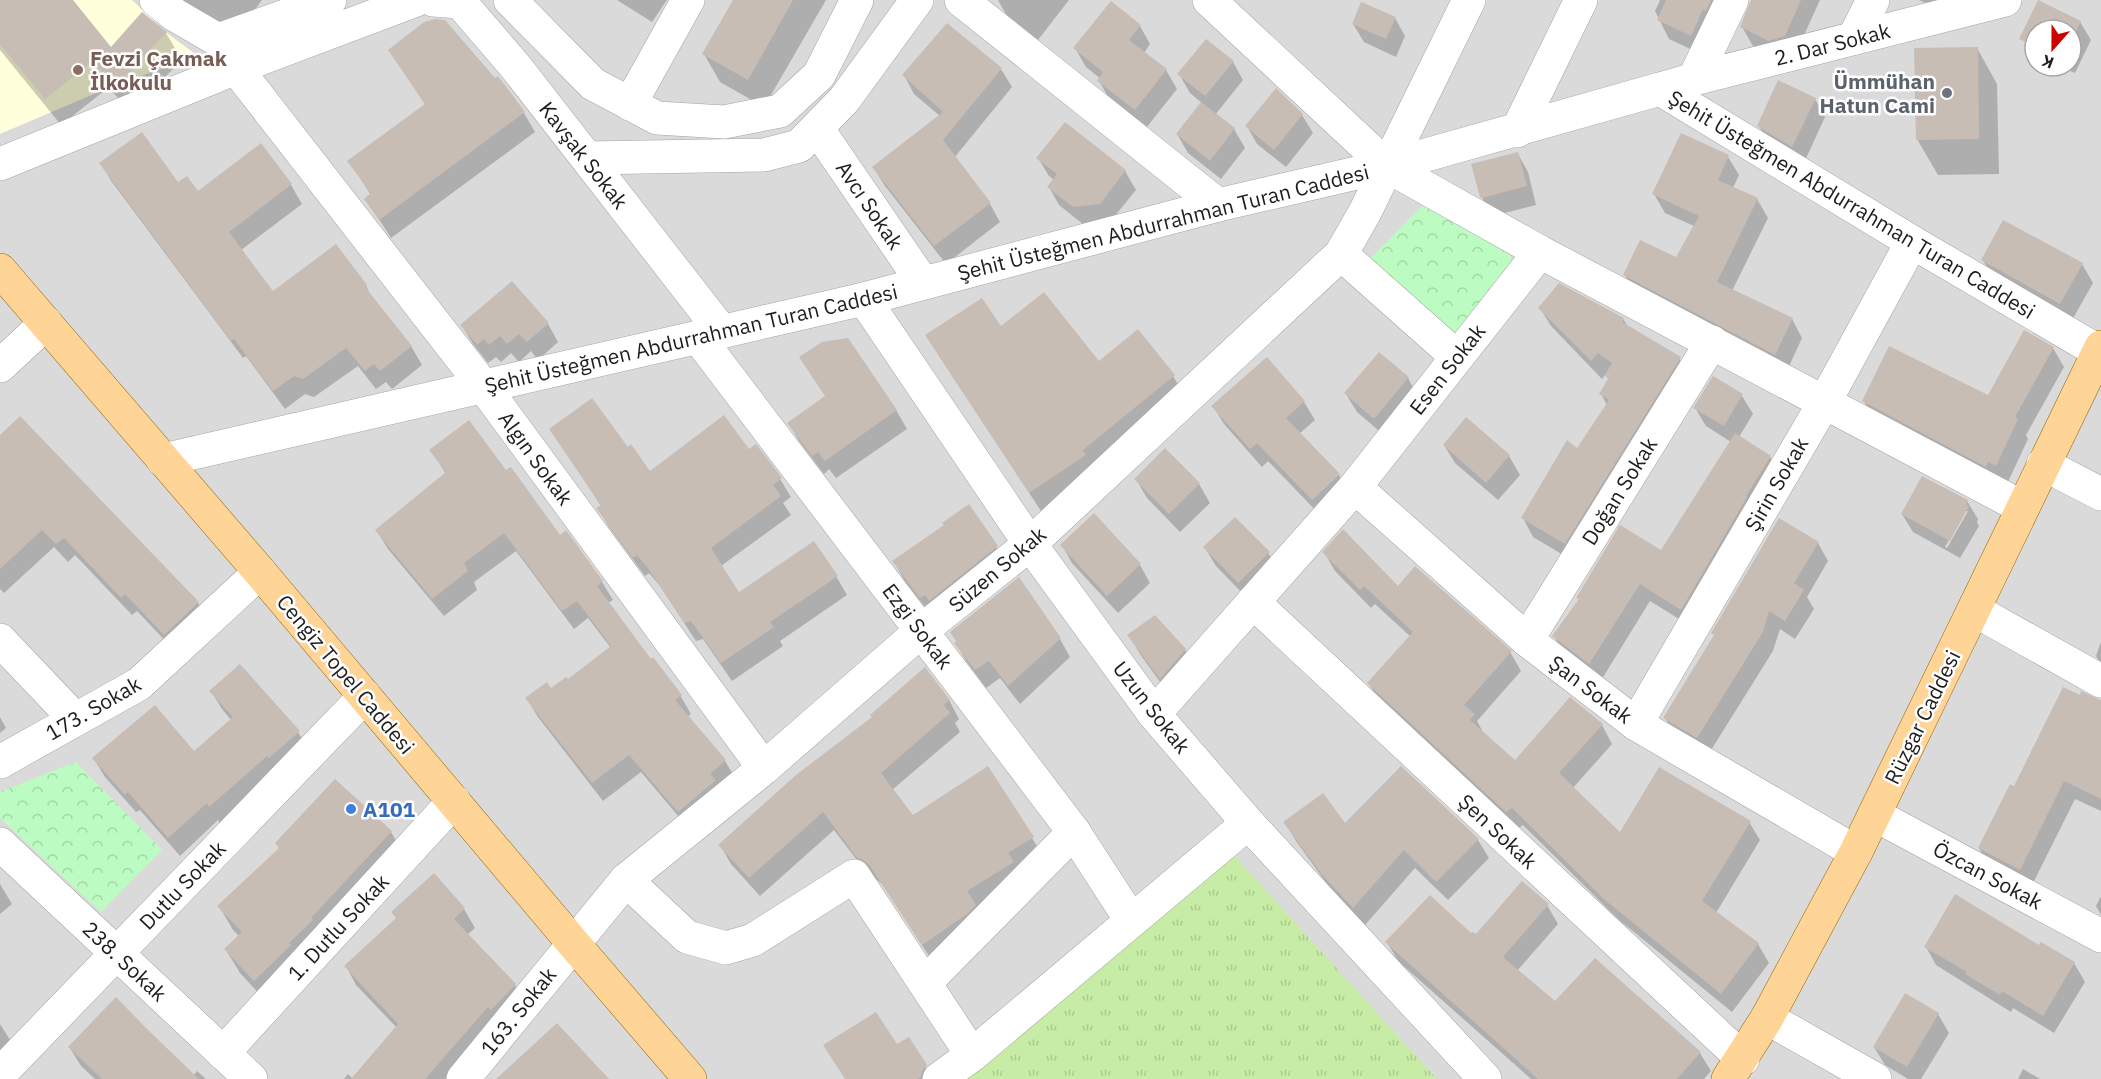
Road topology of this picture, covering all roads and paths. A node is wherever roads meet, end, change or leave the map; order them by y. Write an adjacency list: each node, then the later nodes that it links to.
1 (156, 0): 2 (street)
2 (330, 0)
3 (416, 0): 17 (street)
4 (433, 0): 23 (street, Kavşak Sokak)
5 (510, 0): 20 (street)
6 (688, 0): 20 (street)
7 (857, 0): 20 (street)
8 (917, 0): 21 (street)
9 (961, 0): 26 (street)
10 (1209, 0): 25 (street)
11 (1469, 0): 25 (street, Süzen Sokak)
12 (1581, 0): 22 (street)
13 (1732, 0): 18 (street)
14 (1873, 0): 16 (street)
15 (2005, 0): 16 (street, 2. Dar Sokak)
16 (1854, 38): 18 (street, 2. Dar Sokak)
17 (236, 68): 24 (street); 39 (street, Algın Sokak)
18 (1694, 79): 19 (street, 2. Dar Sokak)
19 (1660, 89): 22 (street, Şehit Üsteğmen Abdurrahman Turan Caddesi); 27 (street, Şehit Üsteğmen Abdurrahman Turan Caddesi)
20 (630, 104)
21 (817, 128): 23 (street); 31 (street, Avcı Sokak)
22 (1517, 131): 25 (street, Şehit Üsteğmen Abdurrahman Turan Caddesi)
23 (587, 158): 34 (street, Kavşak Sokak)
24 (0, 164)
25 (1387, 166): 26 (street, Şehit Üsteğmen Abdurrahman Turan Caddesi); 28 (street); 29 (street, Süzen Sokak)
26 (1218, 205): 31 (street, Şehit Üsteğmen Abdurrahman Turan Caddesi)
27 (1912, 242): 36 (street, Şehit Üsteğmen Abdurrahman Turan Caddesi); 40 (street, Şirin Sokak)
28 (1540, 252): 35 (street); 37 (street, Esen Sokak)
29 (1341, 254): 37 (street); 46 (street, Süzen Sokak)
30 (0, 270): 33 (main road, Cengiz Topel Caddesi)
31 (923, 283): 32 (street, Şehit Üsteğmen Abdurrahman Turan Caddesi)
32 (864, 299): 34 (street, Şehit Üsteğmen Abdurrahman Turan Caddesi); 46 (street, Uzun Sokak)
33 (46, 323): 38 (street); 41 (main road, Cengiz Topel Caddesi)
34 (710, 335): 39 (street, Şehit Üsteğmen Abdurrahman Turan Caddesi); 50 (street, Ezgi Sokak)
35 (1712, 342): 40 (street); 52 (street, Doğan Sokak)
36 (2100, 350): 42 (main road, Rüzgar Caddesi)
37 (1457, 357): 43 (street, Esen Sokak)
38 (0, 366)
39 (484, 387): 41 (street, Şehit Üsteğmen Abdurrahman Turan Caddesi); 59 (street, Algın Sokak)
40 (1824, 403): 45 (street); 57 (street, Şirin Sokak)
41 (163, 460): 47 (main road, Cengiz Topel Caddesi)
42 (2043, 464): 44 (street); 45 (main road, Rüzgar Caddesi)
43 (1355, 487): 48 (street, Esen Sokak); 52 (street, Şan Sokak)
44 (2101, 494)
45 (2022, 507): 49 (main road, Rüzgar Caddesi)
46 (1030, 544): 50 (street, Süzen Sokak); 55 (street, Uzun Sokak)
47 (260, 572): 54 (main road, Cengiz Topel Caddesi); 56 (street, 173. Sokak)
48 (1253, 602): 55 (street, Esen Sokak); 75 (street, Şen Sokak)
49 (1974, 610): 53 (street); 61 (main road, Rüzgar Caddesi)
50 (921, 631): 59 (street, Süzen Sokak); 63 (street, Ezgi Sokak)
51 (0, 640): 56 (street)
52 (1527, 640): 57 (street, Şan Sokak)
53 (2101, 681)
54 (365, 696): 60 (main road, Cengiz Topel Caddesi); 70 (street, Dutlu Sokak)
55 (1154, 714): 62 (street, Uzun Sokak)
56 (75, 719): 58 (street, 173. Sokak)
57 (1636, 724): 65 (street, Şan Sokak)
58 (0, 762)
59 (764, 768): 66 (street, Süzen Sokak)
60 (454, 801): 69 (main road, Cengiz Topel Caddesi); 73 (street, 1. Dutlu Sokak)
61 (1875, 815): 65 (main road, Rüzgar Caddesi); 68 (street, Özcan Sokak)
62 (1248, 824): 67 (street); 81 (street, Uzun Sokak)
63 (1074, 832): 67 (street, Ezgi Sokak); 71 (street)
64 (0, 844): 70 (street, 238. Sokak)
65 (1856, 852): 72 (main road, Rüzgar Caddesi)
66 (626, 880): 69 (street, Süzen Sokak); 71 (street)
67 (1131, 920): 74 (street)
68 (2101, 936)
69 (573, 943): 78 (street, 163. Sokak); 79 (main road, Cengiz Topel Caddesi)
70 (117, 953): 73 (street, 238. Sokak); 76 (street, Dutlu Sokak)
71 (925, 983): 74 (street)
72 (1767, 1018): 75 (main road, Rüzgar Caddesi); 82 (street)
73 (223, 1053): 77 (street, 238. Sokak)
74 (972, 1055): 80 (street)
75 (1735, 1069)
76 (0, 1074)
77 (251, 1079)
78 (463, 1079)
79 (690, 1079)
80 (939, 1079)
81 (1485, 1079)
82 (1875, 1079)

